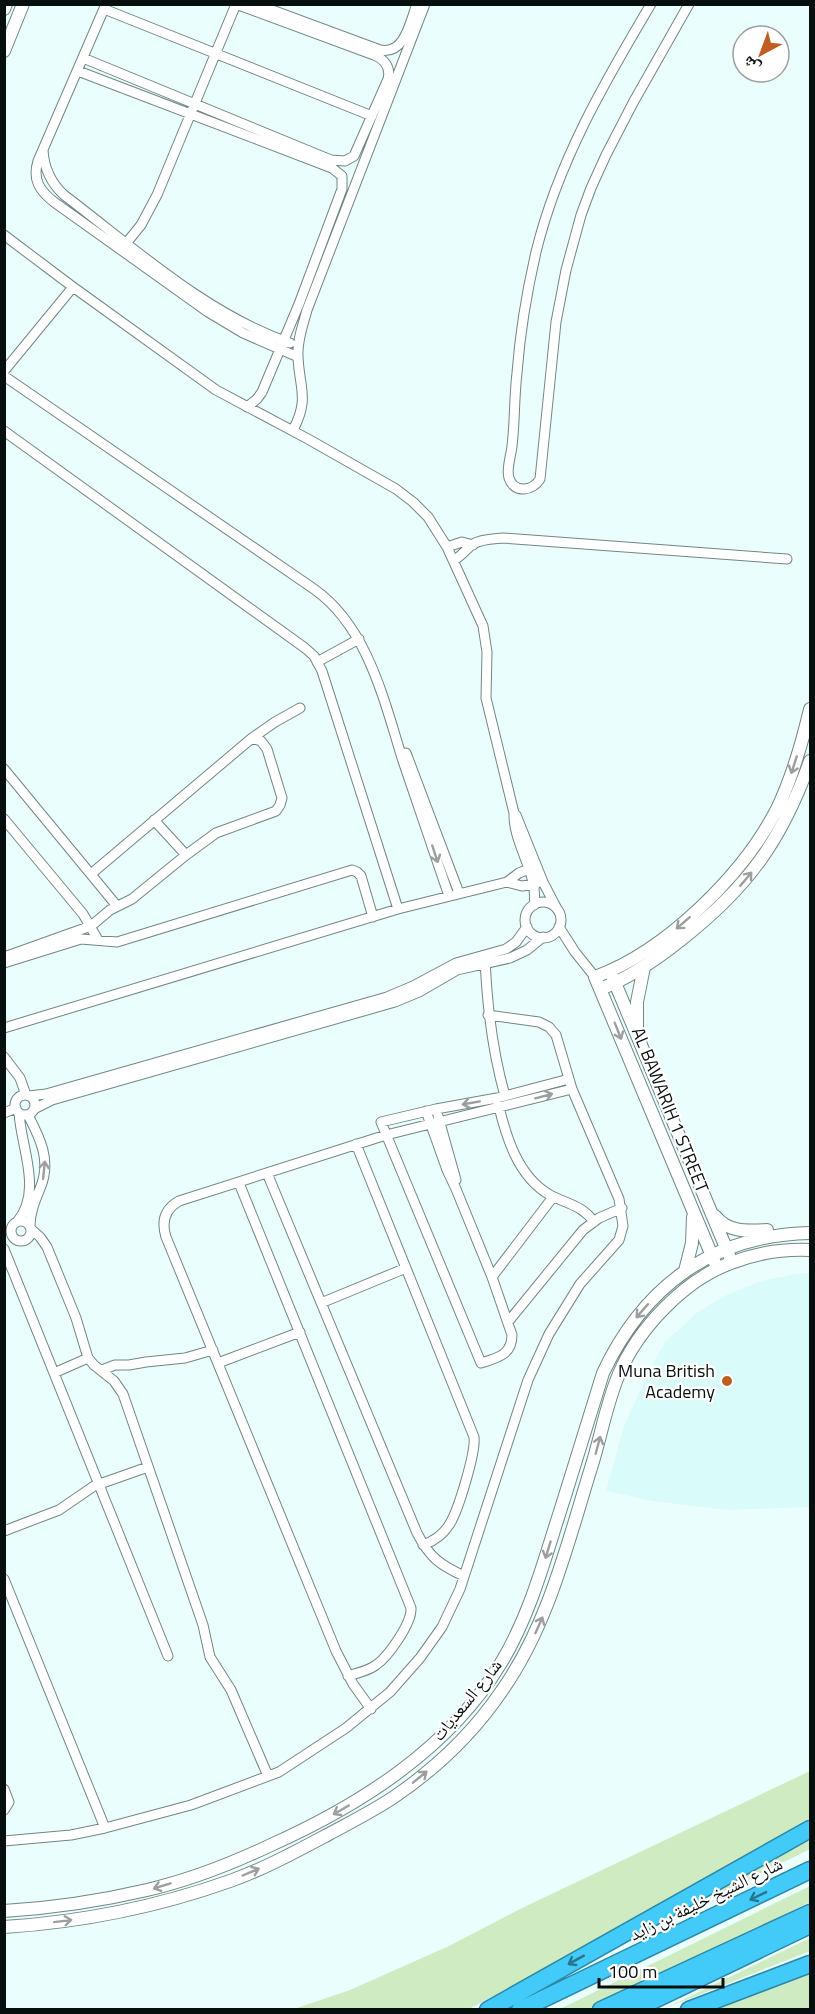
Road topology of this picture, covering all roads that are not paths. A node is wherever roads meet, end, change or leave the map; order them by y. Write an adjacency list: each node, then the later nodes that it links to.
1 (23, 4): 9 (street)
2 (236, 4): 10 (street); 14 (street)
3 (256, 4): 4 (street)
4 (417, 4)
5 (425, 4): 20 (street)
6 (651, 4): 7 (street)
7 (689, 4)
8 (105, 7): 10 (street); 11 (street)
9 (4, 51)
10 (215, 54): 13 (street); 14 (street)
11 (83, 58): 12 (street); 13 (street)
12 (78, 71): 13 (street); 15 (street)
13 (192, 110): 14 (street); 17 (street); 19 (street)
14 (372, 116)
15 (44, 149): 17 (street); 17 (street)
16 (4, 235): 18 (street)
17 (124, 246): 19 (street)
18 (73, 287): 22 (street); 23 (street)
19 (282, 345): 20 (street); 21 (street); 23 (street)
20 (298, 346): 21 (street)
21 (298, 357): 24 (street)
22 (4, 373): 30 (street)
23 (248, 407): 24 (street)
24 (293, 430): 27 (street)
25 (4, 431): 31 (street)
26 (473, 545): 27 (street); 28 (street); 29 (street)
27 (447, 547): 28 (street)
28 (453, 560): 41 (street)
29 (787, 560)
30 (358, 639): 31 (street); 39 (street)
31 (317, 662): 50 (street)
32 (300, 708): 34 (street)
33 (810, 709): 61 (street, one-way to 61)
34 (252, 738): 38 (street); 40 (street)
35 (810, 761): 60 (street, one-way to 35)
36 (4, 769): 42 (street)
37 (4, 819): 52 (street)
38 (154, 820): 40 (street); 42 (street)
39 (432, 831): 45 (street); 46 (street, one-way to 46)
40 (186, 855): 48 (street)
41 (532, 868): 43 (street); 44 (street)
42 (91, 874): 48 (street)
43 (507, 882): 44 (street); 45 (street)
44 (538, 884): 47 (street); 49 (street)
45 (459, 893): 46 (street)
46 (448, 896): 50 (street)
47 (534, 904): 49 (street); 53 (street)
48 (117, 906): 52 (street)
49 (557, 908): 54 (street)
50 (398, 909): 51 (street)
51 (374, 917): 56 (street); 66 (street)
52 (91, 926): 56 (street); 57 (street)
53 (527, 927): 55 (street); 58 (street)
54 (559, 927): 55 (street); 62 (street)
55 (543, 937): 58 (street)
56 (98, 940): 59 (street)
57 (4, 957)
58 (485, 959): 65 (street); 68 (street)
59 (4, 963)
60 (644, 967): 63 (street); 67 (street)
61 (610, 971): 62 (street); 63 (street, AL BAWARIH 1 STREET)
62 (595, 977): 64 (street, AL BAWARIH 1 STREET)
63 (615, 984): 64 (street); 67 (street, AL BAWARIH 1 STREET)
64 (600, 989): 84 (street, AL BAWARIH 1 STREET, one-way to 84)
65 (488, 1015): 70 (street); 72 (street)
66 (4, 1028)
67 (637, 1037): 83 (street, AL BAWARIH 1 STREET)
68 (214, 1050): 71 (street); 74 (street)
69 (4, 1057): 71 (street)
70 (570, 1084): 72 (street); 82 (street)
71 (28, 1096): 74 (street); 74 (street)
72 (501, 1100): 73 (street, one-way to 73); 76 (street); 81 (street)
73 (431, 1110): 76 (street); 77 (street)
74 (24, 1111): 75 (street); 85 (street); 88 (street, one-way to 74)
75 (4, 1113)
76 (435, 1122): 77 (street); 99 (street)
77 (386, 1135): 78 (street); 101 (street)
78 (356, 1144): 79 (street); 97 (street)
79 (267, 1173): 80 (street); 100 (street)
80 (239, 1183): 102 (street); 103 (street)
81 (553, 1197): 86 (street); 99 (street)
82 (622, 1208): 86 (street); 114 (street)
83 (710, 1209): 87 (street); 95 (street, AL BAWARIH 1 STREET)
84 (693, 1213): 96 (street, AL BAWARIH 1 STREET); 98 (street)
85 (17, 1222): 88 (street); 89 (street)
86 (594, 1222): 101 (street)
87 (810, 1227)
88 (31, 1228): 92 (street); 104 (street)
89 (8, 1233): 92 (street)
90 (810, 1233): 95 (street, شارع السعديات)
91 (810, 1239): 95 (street)
92 (18, 1242): 93 (street)
93 (4, 1247): 108 (street)
94 (810, 1250): 95 (street, شارع السعديات)
95 (729, 1255): 96 (street, شارع السعديات)
96 (714, 1262): 98 (street, شارع السعديات); 129 (street, شارع السعديات, one-way to 96)
97 (406, 1268): 100 (street); 113 (street)
98 (685, 1271): 126 (street, شارع السعديات, one-way to 126)
99 (492, 1277): 101 (street)
100 (321, 1304): 113 (street)
101 (508, 1322)
102 (300, 1332): 105 (street); 117 (street)
103 (213, 1350): 105 (street); 106 (street)
104 (88, 1358): 107 (street); 108 (street)
105 (218, 1363): 117 (street)
106 (129, 1365): 107 (street); 109 (street)
107 (102, 1370): 109 (street)
108 (54, 1373): 111 (street)
109 (114, 1381): 110 (street)
110 (148, 1467): 111 (street); 119 (street)
111 (99, 1484): 112 (street); 116 (street)
112 (4, 1531)
113 (423, 1545): 114 (street)
114 (464, 1576): 118 (street)
115 (4, 1579): 122 (street)
116 (168, 1656)
117 (348, 1676): 118 (street)
118 (371, 1709): 119 (street)
119 (268, 1776): 122 (street)
120 (4, 1789): 121 (street)
121 (4, 1810)
122 (105, 1828): 124 (street)
123 (810, 1829): 131 (highway, one-way to 131)
124 (4, 1841)
125 (810, 1870): 132 (highway, شارع الشيخ خليفة بن زايد, one-way to 132)
126 (4, 1911)
127 (810, 1913): 133 (highway)
128 (810, 1925): 134 (highway)
129 (4, 1927)
130 (810, 1964): 135 (highway)
131 (488, 2010)
132 (520, 2010)
133 (601, 2010)
134 (633, 2010)
135 (689, 2010)

